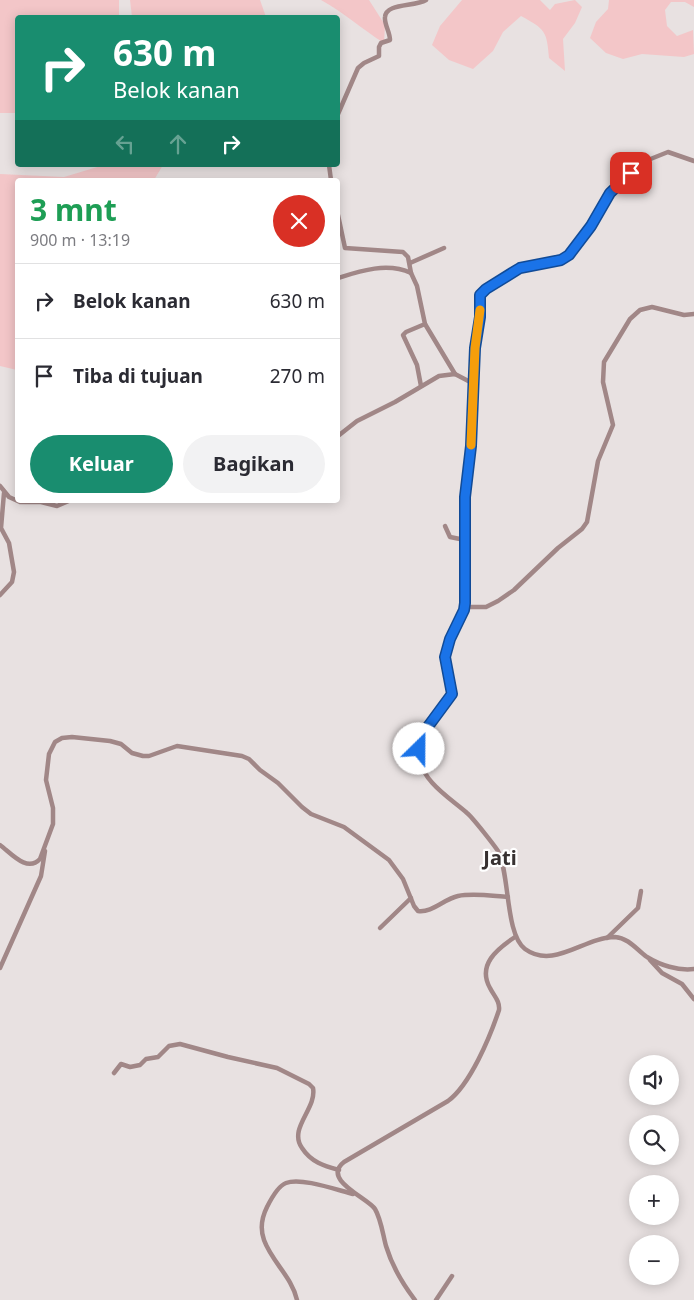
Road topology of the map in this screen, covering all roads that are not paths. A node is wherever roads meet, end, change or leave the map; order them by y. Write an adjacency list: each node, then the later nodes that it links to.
1 (426, 0): 2 (street)
2 (340, 109)
3 (694, 160): 12 (street)
4 (340, 224): 6 (street)
5 (444, 248): 6 (street)
6 (410, 263): 7 (street)
7 (410, 273): 8 (street); 10 (street)
8 (340, 277)
9 (694, 314): 23 (street)
10 (424, 324): 11 (street); 13 (street)
11 (455, 374): 12 (street); 13 (street)
12 (474, 384): 21 (street)
13 (421, 386): 14 (street)
14 (340, 434)
15 (0, 486): 16 (street)
16 (4, 493): 17 (street); 22 (street)
17 (15, 500)
18 (44, 503): 19 (street)
19 (64, 503)
20 (445, 526): 21 (street)
21 (465, 540): 23 (street)
22 (0, 595)
23 (465, 607): 27 (street)
24 (0, 845): 25 (street)
25 (45, 847): 28 (street); 33 (street)
26 (641, 891): 31 (street)
27 (508, 897): 28 (street); 30 (street)
28 (411, 898): 29 (street)
29 (380, 928)
30 (516, 937): 31 (street); 37 (street)
31 (607, 938): 32 (street)
32 (648, 957): 34 (street); 35 (street)
33 (0, 968)
34 (694, 969)
35 (694, 999)
36 (114, 1073): 37 (street)
37 (339, 1170): 38 (street)
38 (357, 1195): 40 (street); 41 (street)
39 (452, 1276): 42 (street)
40 (297, 1300)
41 (415, 1300)
42 (436, 1300)

